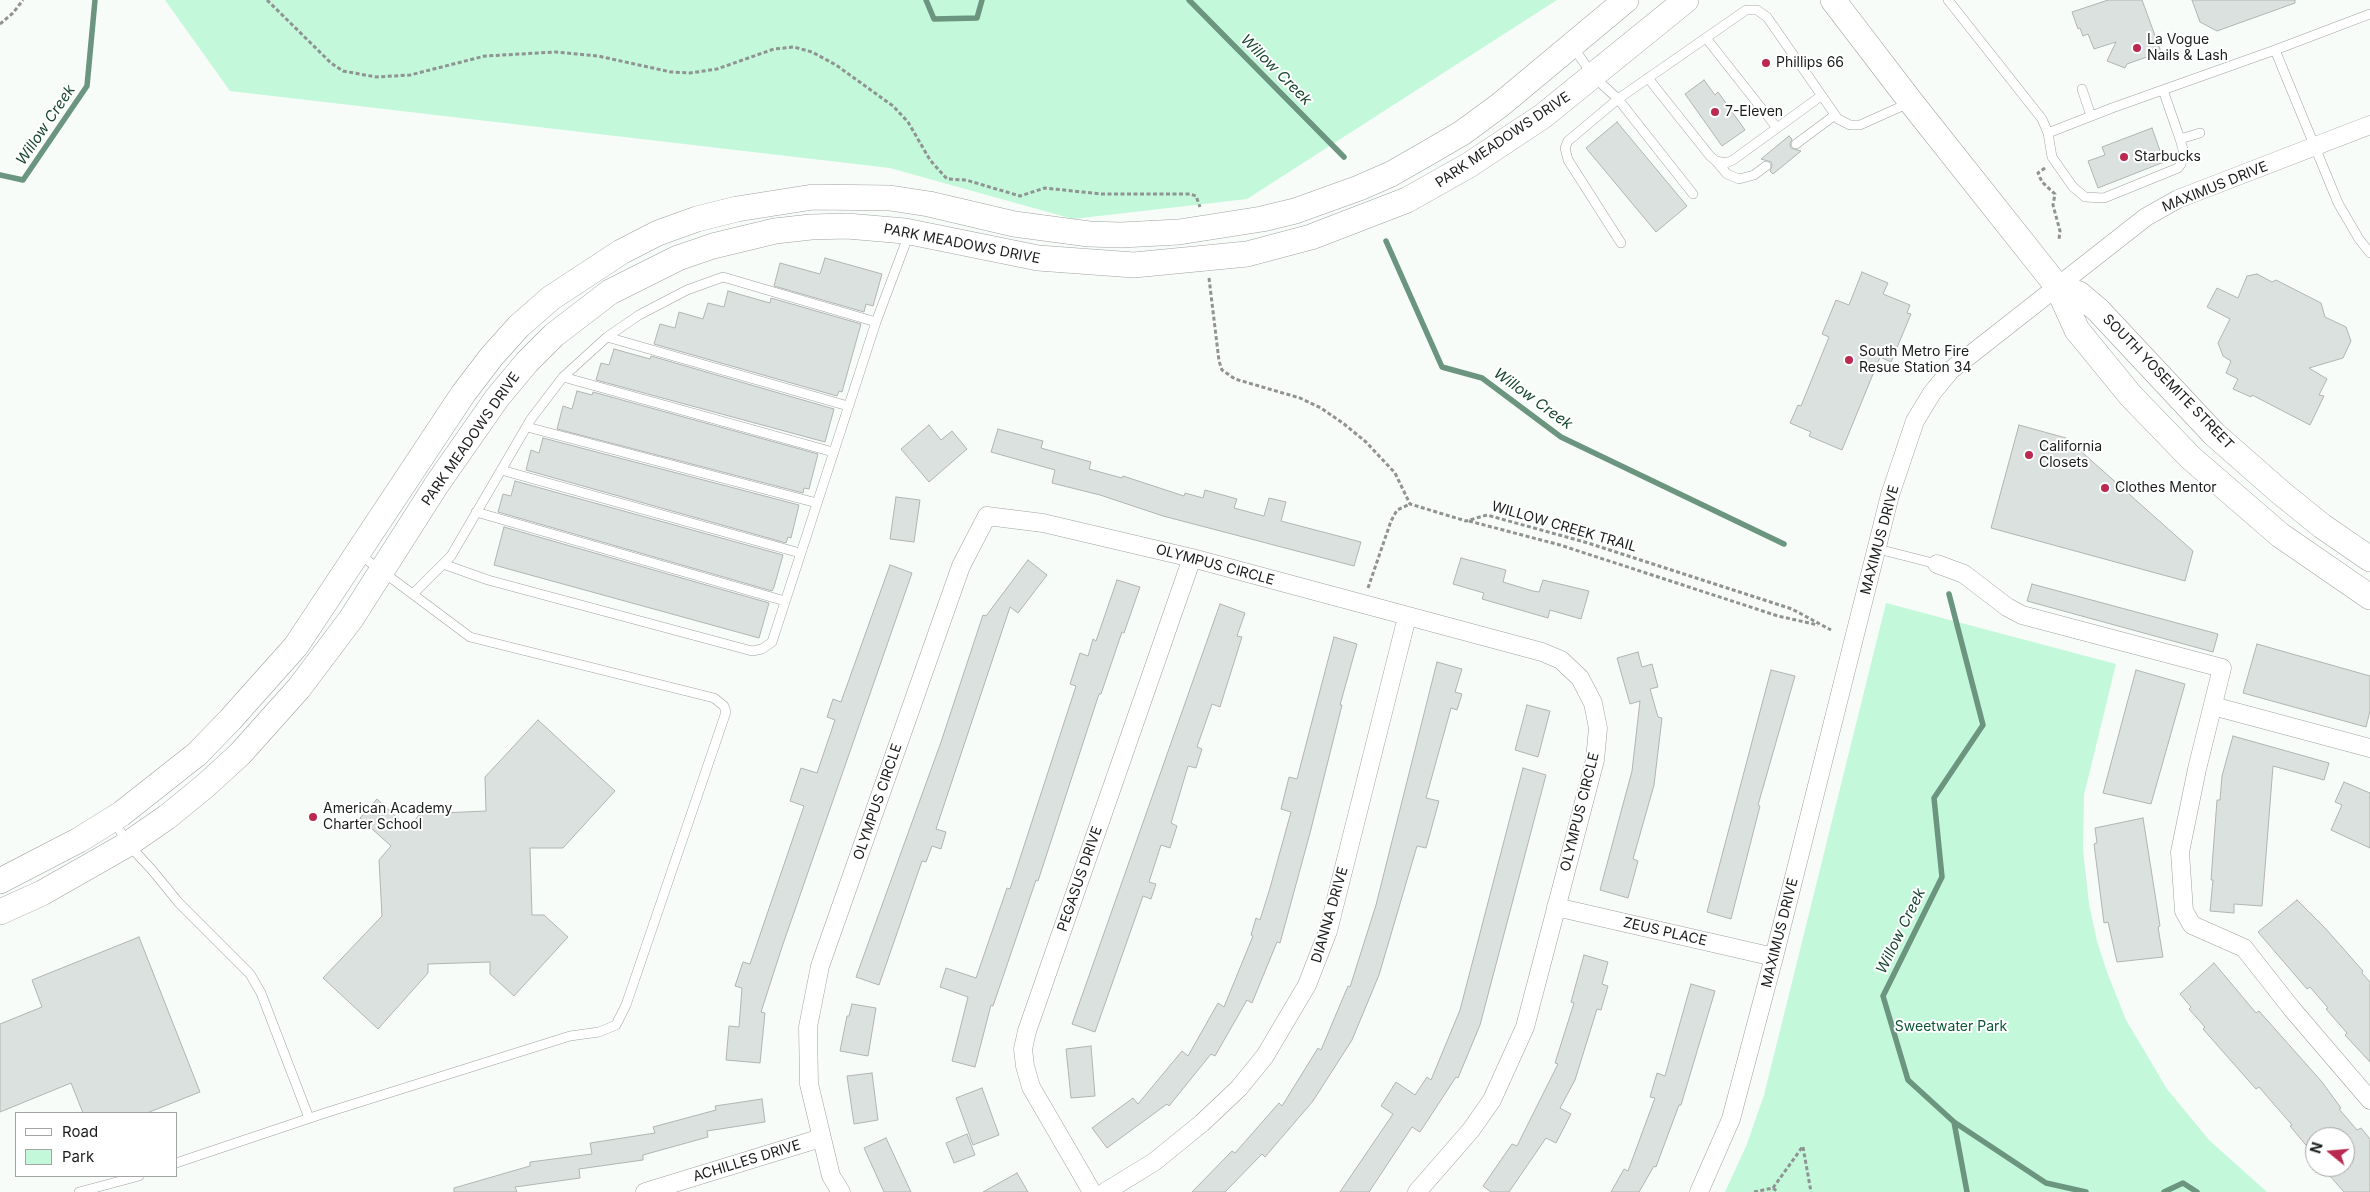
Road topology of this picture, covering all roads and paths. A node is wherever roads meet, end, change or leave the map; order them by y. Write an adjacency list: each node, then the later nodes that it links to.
1 (23, 0): 8 (path)
2 (267, 0): 32 (path)
3 (1626, 0): 10 (main road, PARK MEADOWS DRIVE)
4 (1686, 0): 12 (main road, PARK MEADOWS DRIVE)
5 (1833, 0): 18 (main road)
6 (1948, 0): 24 (lane)
7 (2370, 14): 11 (lane)
8 (0, 24)
9 (1706, 38): 13 (lane); 16 (lane); 22 (lane)
10 (1572, 45): 12 (lane); 52 (main road, PARK MEADOWS DRIVE)
11 (2275, 50): 15 (lane); 27 (lane)
12 (1594, 76): 17 (lane); 33 (main road, PARK MEADOWS DRIVE)
13 (1648, 78): 17 (lane); 28 (lane)
14 (2082, 89): 20 (lane)
15 (2163, 90): 20 (lane); 25 (lane)
16 (1821, 96): 19 (lane); 22 (lane)
17 (1618, 99): 31 (lane); 35 (lane)
18 (1911, 102): 19 (lane); 38 (main road)
19 (1835, 115): 26 (lane)
20 (2091, 116): 24 (lane)
21 (2370, 125): 27 (street, MAXIMUS DRIVE)
22 (1777, 128): 28 (lane)
23 (2200, 133): 25 (lane)
24 (2048, 134): 29 (lane)
25 (2180, 139): 29 (lane)
26 (1796, 144)
27 (2316, 147): 36 (lane); 38 (street, MAXIMUS DRIVE)
28 (1716, 161): 30 (lane)
29 (2055, 161): 34 (path)
30 (1766, 166)
31 (1693, 194)
32 (1200, 202)
33 (910, 232): 39 (lane); 57 (main road, PARK MEADOWS DRIVE)
34 (2059, 239)
35 (1621, 243)
36 (2370, 252)
37 (1208, 272): 47 (path)
38 (2057, 286): 50 (street, MAXIMUS DRIVE); 54 (main road, SOUTH YOSEMITE STREET); 59 (main road)
39 (876, 322): 40 (lane); 42 (lane)
40 (607, 337): 41 (lane); 42 (lane)
41 (563, 377): 43 (lane); 44 (lane)
42 (848, 406): 44 (lane)
43 (527, 427): 45 (lane); 46 (lane)
44 (833, 452): 46 (lane)
45 (501, 470): 48 (lane); 51 (lane)
46 (817, 503): 51 (lane)
47 (1410, 504): 49 (path, WILLOW CREEK TRAIL); 61 (path)
48 (476, 512): 55 (lane); 60 (lane)
49 (1466, 521): 63 (path); 63 (path, WILLOW CREEK TRAIL)
50 (1878, 549): 56 (lane); 72 (street, MAXIMUS DRIVE)
51 (800, 553): 60 (lane)
52 (358, 554): 57 (lane); 67 (main road, PARK MEADOWS DRIVE)
53 (1192, 558): 61 (street, OLYMPUS CIRCLE); 75 (street, OLYMPUS CIRCLE); 82 (street, PEGASUS DRIVE)
54 (2370, 558)
55 (443, 564): 58 (lane); 60 (lane)
56 (1936, 564): 65 (street)
57 (382, 570): 58 (lane); 68 (main road, PARK MEADOWS DRIVE)
58 (413, 594): 74 (lane)
59 (2370, 597)
60 (785, 600)
61 (1362, 605): 62 (street, OLYMPUS CIRCLE)
62 (1407, 617): 70 (street, OLYMPUS CIRCLE); 83 (street, DIANNA DRIVE)
63 (1821, 626): 64 (path, WILLOW CREEK TRAIL)
64 (1831, 630)
65 (2213, 706): 66 (street); 73 (street)
66 (2370, 748)
67 (112, 819): 68 (lane); 69 (main road, PARK MEADOWS DRIVE)
68 (128, 844): 71 (main road, PARK MEADOWS DRIVE); 74 (lane)
69 (0, 881)
70 (1556, 907): 72 (street, ZEUS PLACE); 84 (street, OLYMPUS CIRCLE)
71 (0, 912)
72 (1774, 957): 85 (street, MAXIMUS DRIVE)
73 (2370, 1100)
74 (309, 1118): 76 (lane)
75 (822, 1138): 80 (street, ACHILLES DRIVE); 81 (street, OLYMPUS CIRCLE)
76 (178, 1162)
77 (135, 1177): 79 (lane)
78 (1773, 1188): 86 (path); 87 (path); 88 (path)
79 (79, 1192)
80 (645, 1192)
81 (841, 1192)
82 (1092, 1192)
83 (1105, 1192)
84 (1417, 1192)
85 (1699, 1192)
86 (1754, 1192)
87 (1778, 1192)
88 (1811, 1192)

